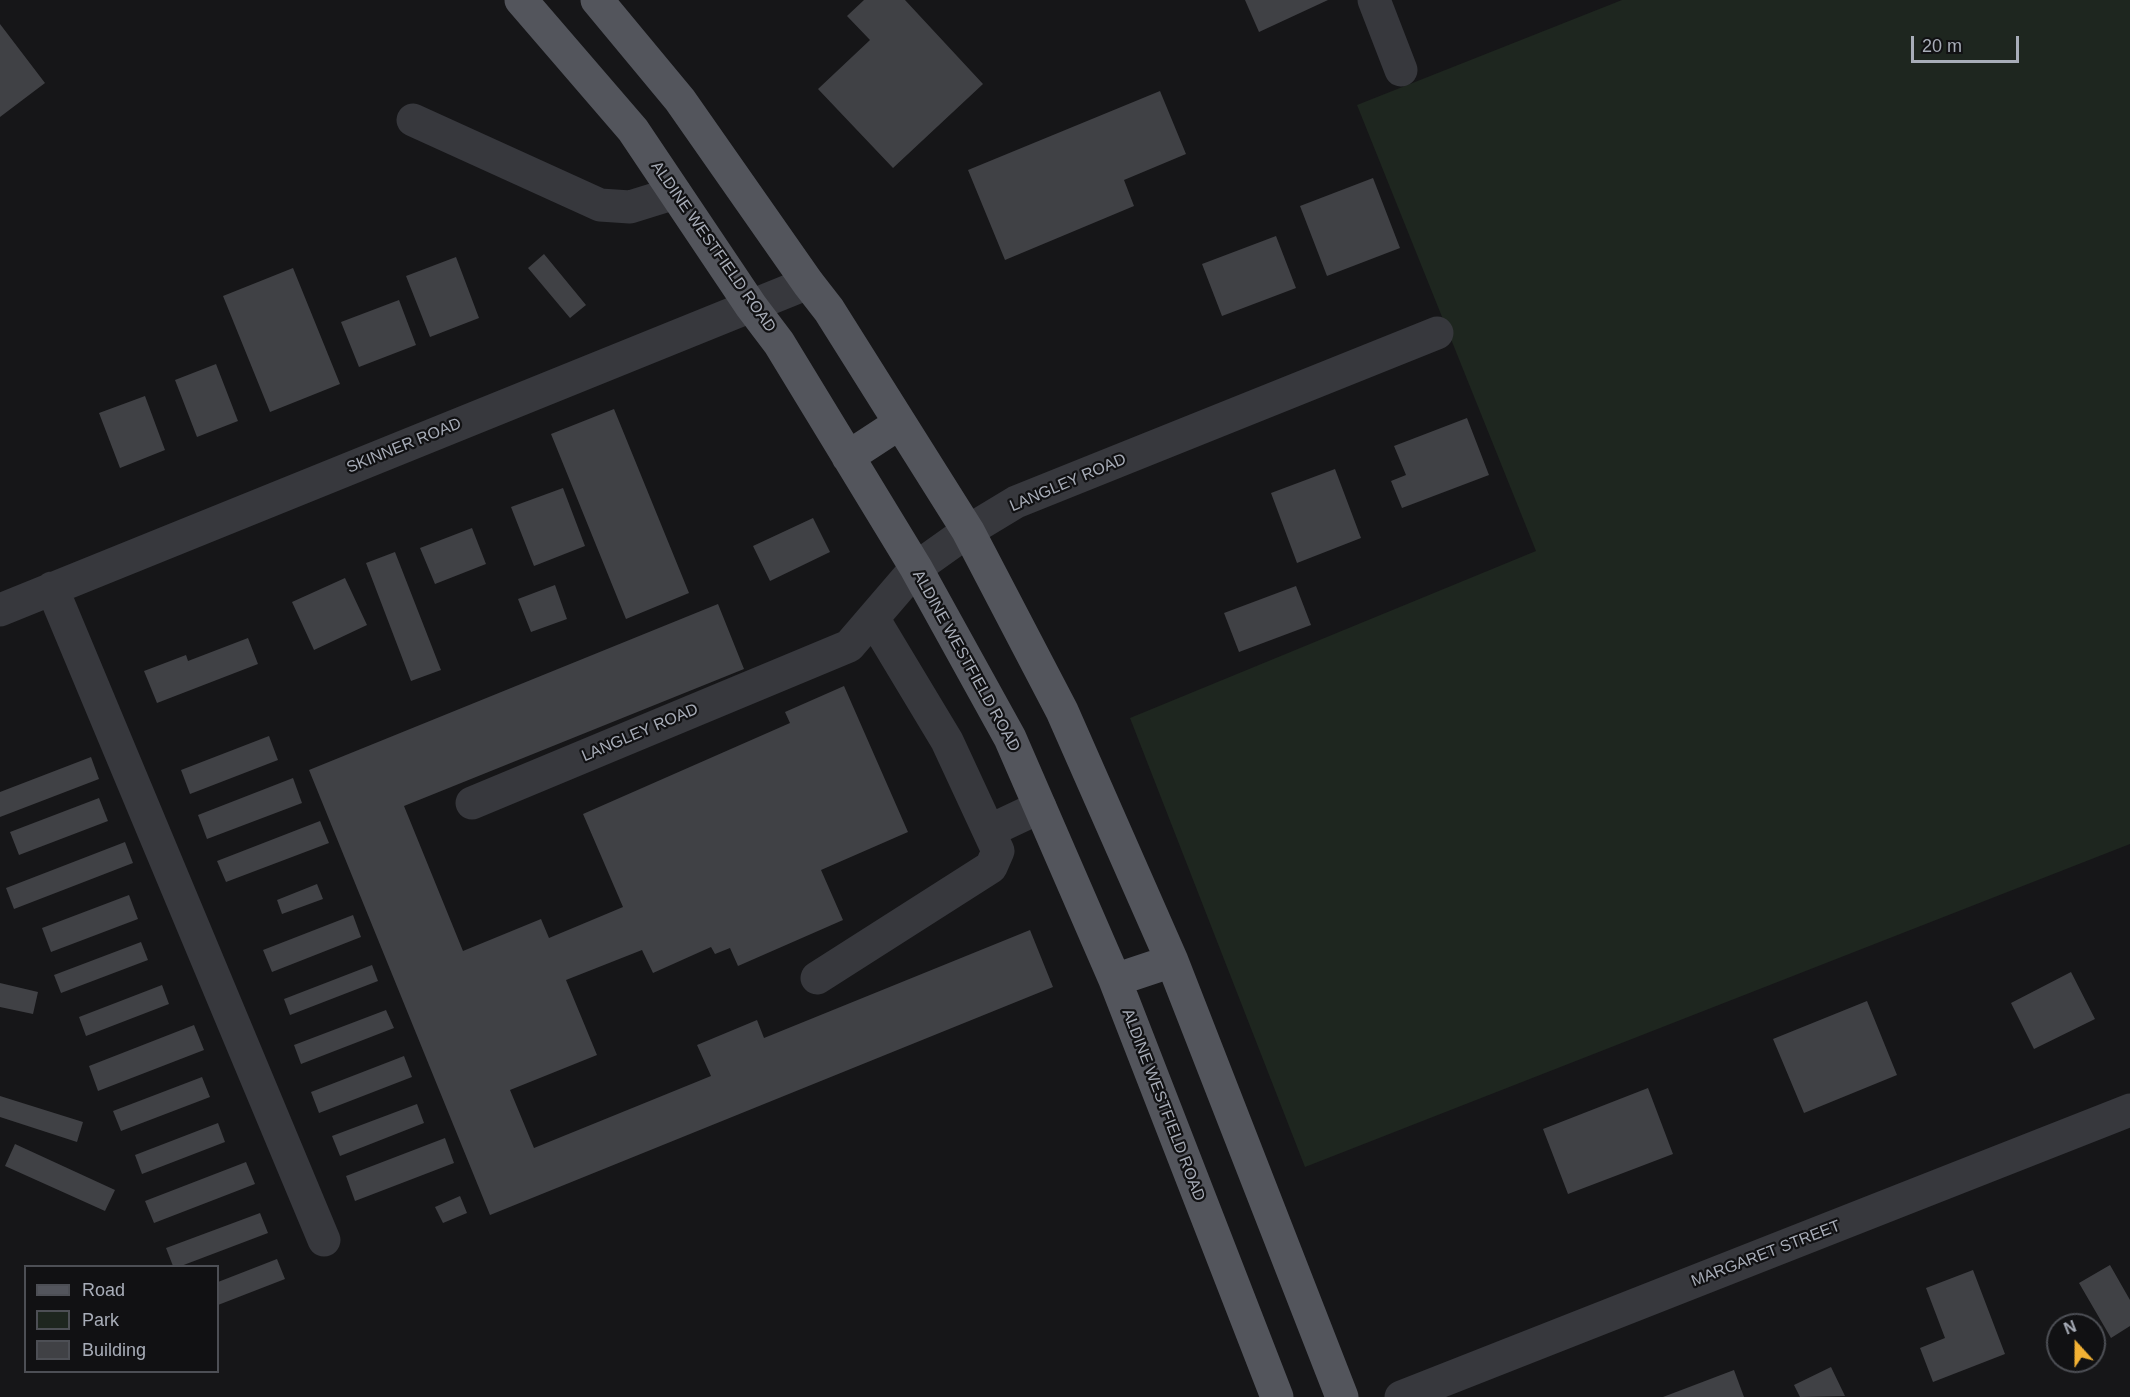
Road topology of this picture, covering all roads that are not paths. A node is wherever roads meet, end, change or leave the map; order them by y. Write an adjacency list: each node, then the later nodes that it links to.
1 (521, 0): 6 (main road, ALDINE WESTFIELD ROAD)
2 (597, 0): 7 (main road)
3 (1374, 0): 4 (street)
4 (1401, 70)
5 (413, 120): 6 (street)
6 (675, 193): 8 (main road, ALDINE WESTFIELD ROAD)
7 (808, 283): 8 (street, SKINNER ROAD); 10 (main road)
8 (751, 306): 11 (main road, ALDINE WESTFIELD ROAD); 14 (street, SKINNER ROAD)
9 (1437, 333): 12 (street, LANGLEY ROAD)
10 (900, 423): 11 (main road); 12 (main road)
11 (848, 457): 13 (main road, ALDINE WESTFIELD ROAD)
12 (968, 531): 13 (street, LANGLEY ROAD); 20 (main road)
13 (916, 568): 16 (street, LANGLEY ROAD); 18 (main road, ALDINE WESTFIELD ROAD)
14 (52, 588): 15 (street, SKINNER ROAD); 24 (street)
15 (0, 610)
16 (873, 618): 17 (street, LANGLEY ROAD); 19 (street)
17 (472, 803)
18 (1040, 807): 19 (street); 22 (main road, ALDINE WESTFIELD ROAD)
19 (989, 831): 21 (street)
20 (1172, 961): 22 (main road); 26 (main road)
21 (817, 978)
22 (1114, 980): 25 (main road, ALDINE WESTFIELD ROAD)
23 (2130, 1110): 27 (street, MARGARET STREET)
24 (324, 1240)
25 (1277, 1397)
26 (1342, 1397)
27 (1401, 1397)

